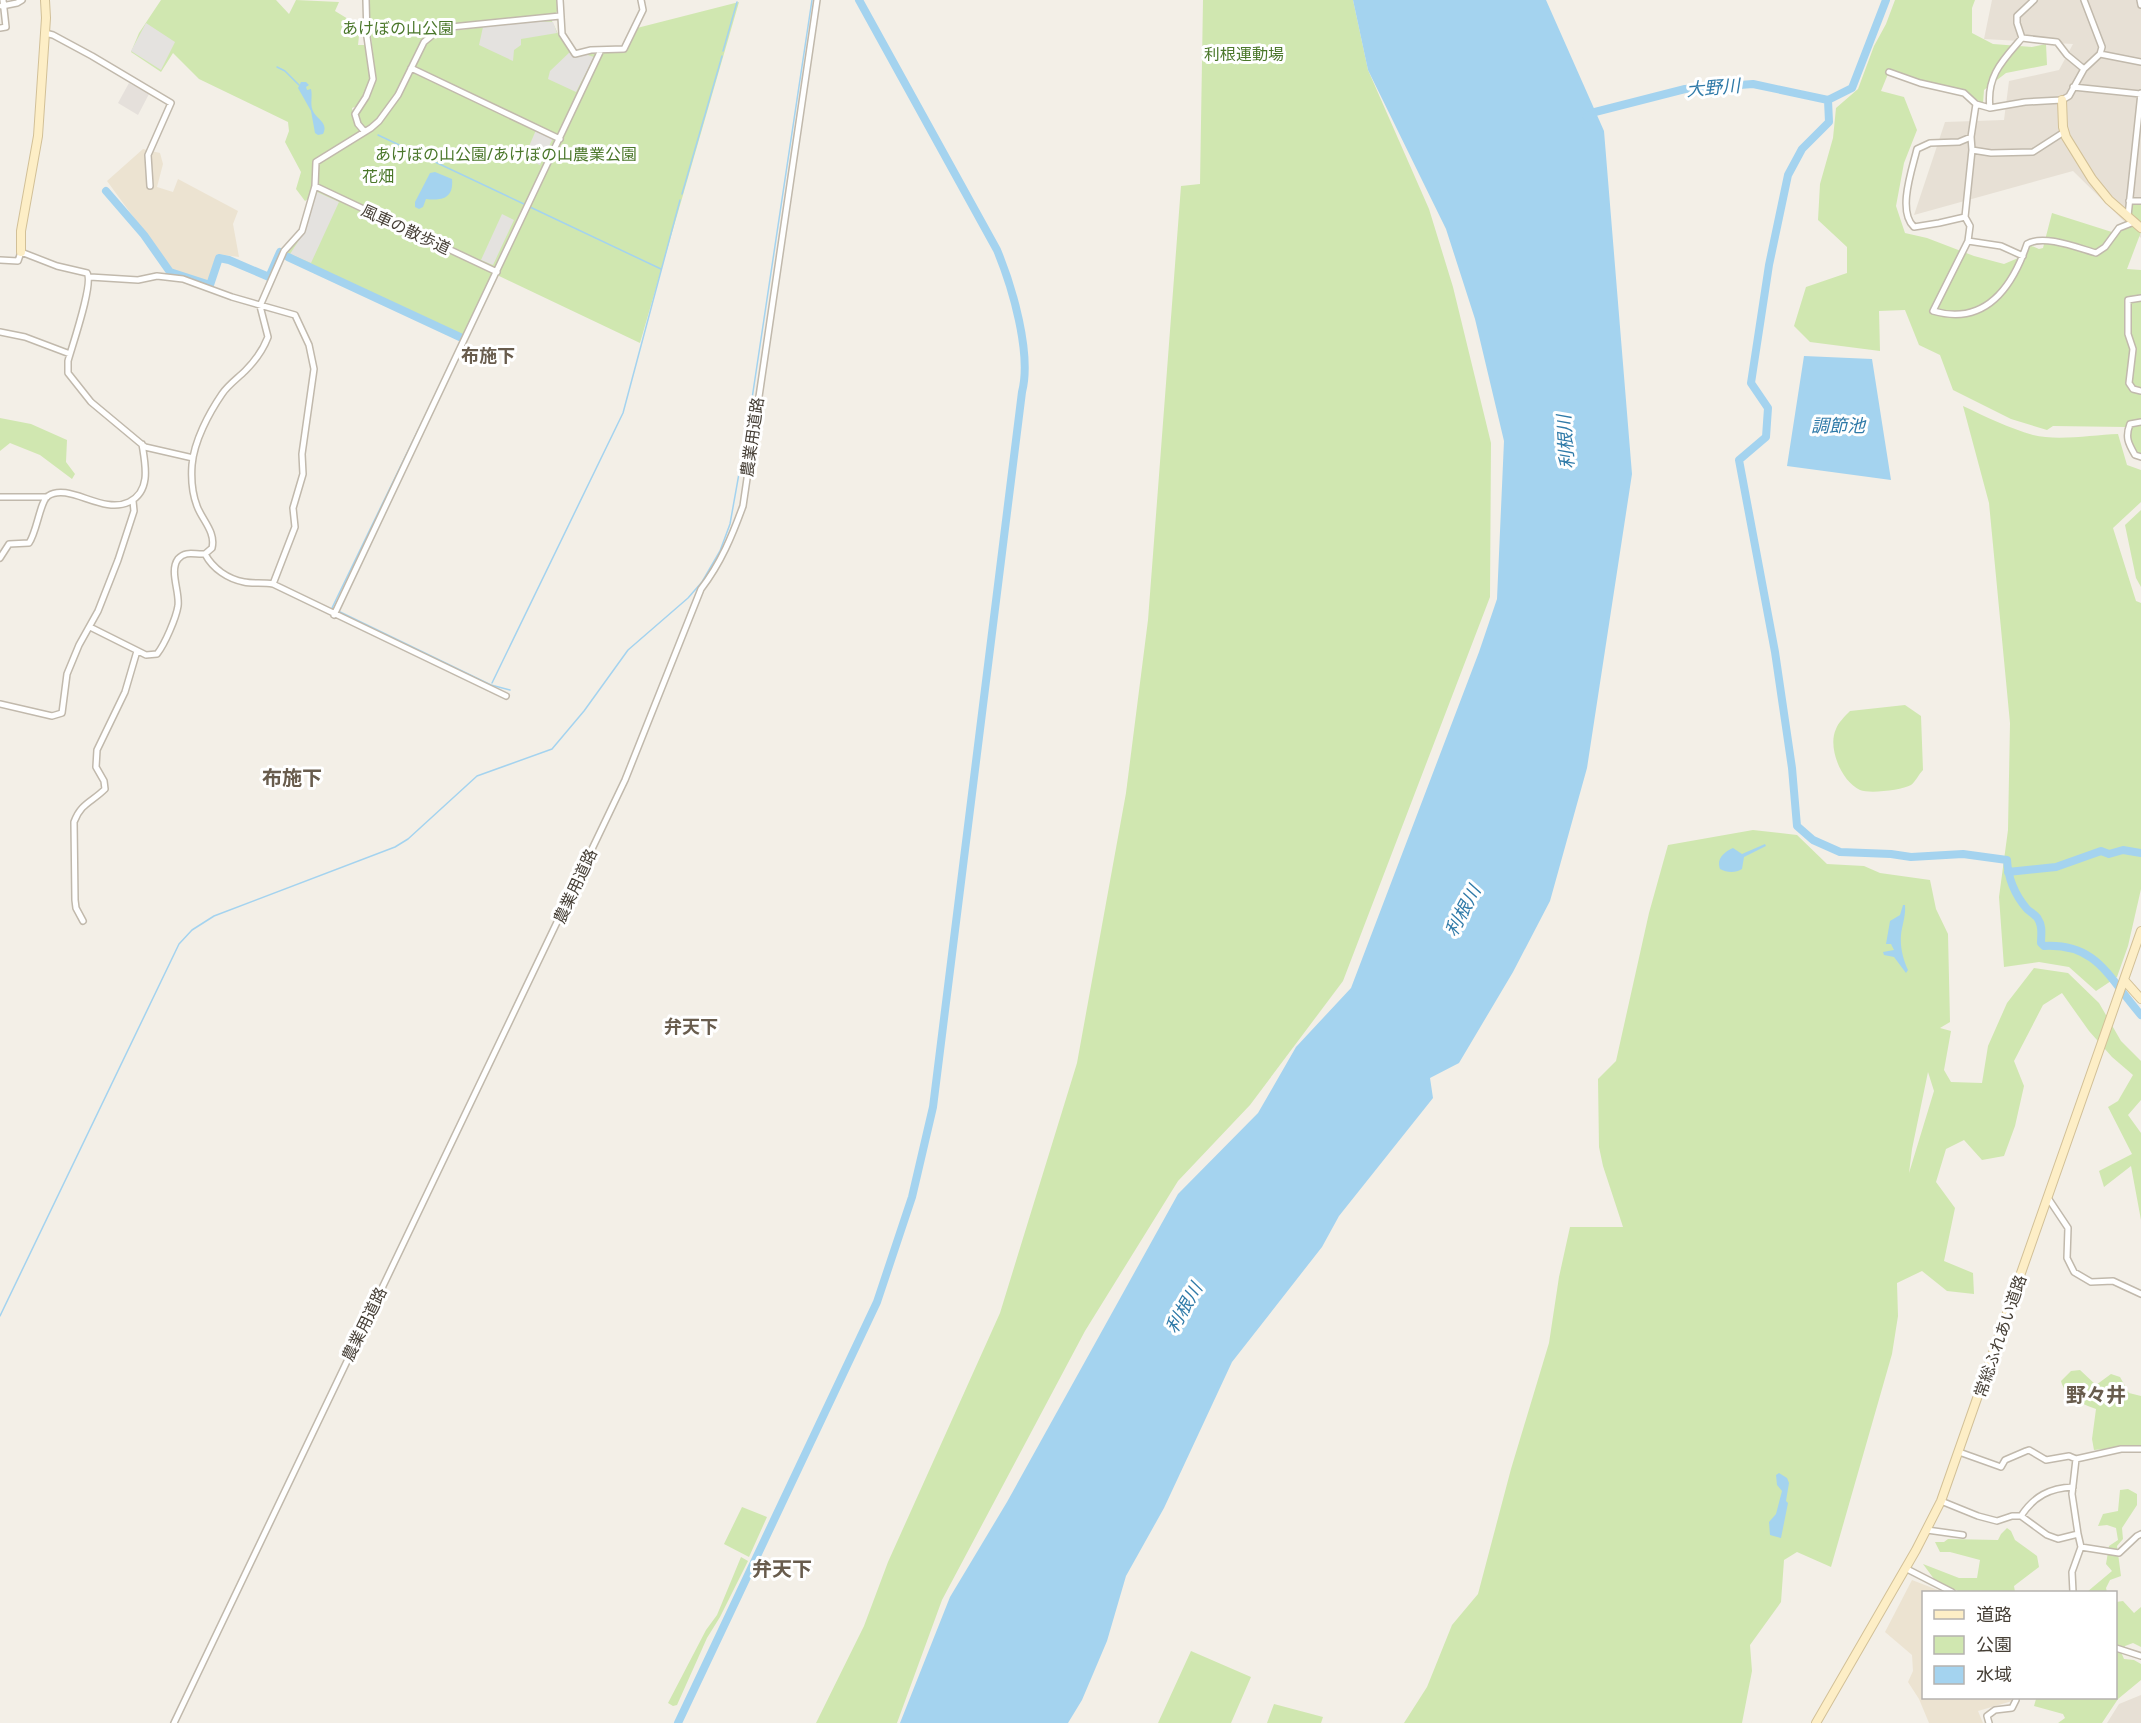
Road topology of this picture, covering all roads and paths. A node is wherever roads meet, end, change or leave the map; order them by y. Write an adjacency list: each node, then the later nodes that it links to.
1 (22, 0): 10 (street)
2 (45, 0): 14 (street)
3 (366, 0): 27 (street)
4 (560, 0): 12 (street)
5 (640, 0): 16 (street)
6 (817, 0): 89 (street, 農業用道路)
7 (2034, 0): 15 (street)
8 (2084, 0): 17 (street)
9 (2140, 0): 11 (street)
10 (2, 4): 13 (street)
11 (2141, 5)
12 (560, 16): 16 (street); 19 (street)
13 (0, 28)
14 (45, 33): 34 (street); 41 (street)
15 (2022, 38): 20 (street); 26 (street)
16 (601, 50): 30 (street)
17 (2100, 54): 18 (street); 20 (street)
18 (2141, 62)
19 (411, 68): 27 (street); 30 (street)
20 (2084, 69): 22 (street)
21 (1889, 72): 25 (street)
22 (2073, 87): 23 (street); 24 (street)
23 (2141, 94): 32 (street)
24 (2062, 100): 26 (street); 28 (street)
25 (1976, 104): 26 (street); 29 (street)
26 (1990, 108)
27 (364, 131): 35 (street)
28 (2064, 132): 31 (street); 39 (street)
29 (1971, 136): 31 (street); 38 (street)
30 (560, 140): 44 (street)
31 (1972, 150): 38 (street)
32 (2133, 158): 33 (street); 36 (street)
33 (2141, 159)
34 (150, 186)
35 (315, 186): 44 (street, 風車の散歩道); 47 (street)
36 (2129, 201): 37 (street); 39 (street)
37 (2141, 201)
38 (1965, 216): 40 (street)
39 (2134, 222): 42 (street)
40 (1968, 241): 42 (street); 42 (street)
41 (21, 252): 43 (street); 45 (street)
42 (2023, 256)
43 (0, 260)
44 (497, 272): 61 (street)
45 (90, 277): 47 (street); 49 (street)
46 (2141, 298): 50 (street)
47 (260, 306): 54 (street); 60 (street)
48 (0, 332): 49 (street)
49 (70, 354): 52 (street)
50 (2141, 391)
51 (2141, 422): 53 (street)
52 (142, 444): 54 (street); 57 (street)
53 (2141, 457)
54 (193, 458): 58 (street)
55 (0, 497): 56 (street)
56 (47, 497): 57 (street); 59 (street)
57 (133, 501): 62 (street)
58 (205, 554): 60 (street); 63 (street)
59 (0, 558)
60 (273, 584): 61 (street)
61 (334, 615): 64 (street)
62 (90, 627): 63 (street); 65 (street)
63 (137, 651): 66 (street)
64 (506, 696)
65 (0, 704)
66 (83, 921)
67 (2141, 931): 68 (street, 常総ふれあい道路)
68 (2124, 980): 69 (street); 70 (street, 常総ふれあい道路)
69 (2141, 999)
70 (2048, 1198): 71 (street); 73 (street, 常総ふれあい道路)
71 (2141, 1294)
72 (2141, 1449): 74 (street)
73 (1959, 1452): 74 (street); 76 (street, 常総ふれあい道路)
74 (2076, 1459): 75 (street)
75 (2073, 1487): 77 (street); 79 (street)
76 (1941, 1501): 77 (street); 78 (street, 常総ふれあい道路)
77 (2021, 1516): 79 (street)
78 (1927, 1530): 81 (street); 83 (street, 常総ふれあい道路)
79 (2078, 1534): 82 (street)
80 (2141, 1534): 82 (street)
81 (1963, 1535)
82 (2081, 1547): 85 (street)
83 (1905, 1568): 84 (street); 90 (street, 常総ふれあい道路)
84 (1948, 1591)
85 (2073, 1591)
86 (2117, 1648): 87 (street)
87 (2141, 1656)
88 (2016, 1699): 91 (street)
89 (174, 1723)
90 (1816, 1723)
91 (1989, 1723)

